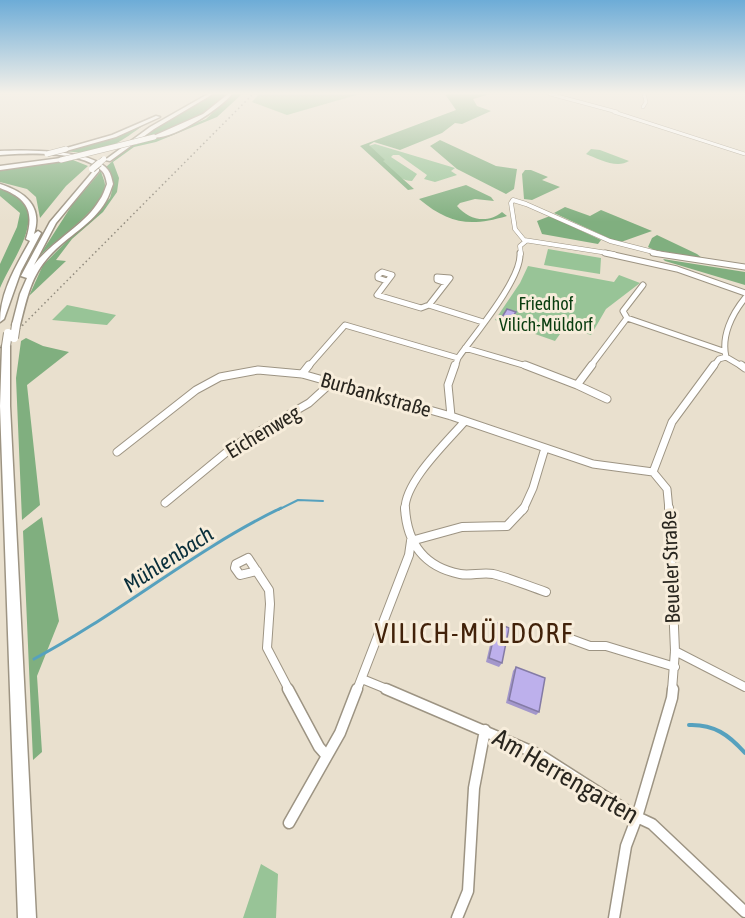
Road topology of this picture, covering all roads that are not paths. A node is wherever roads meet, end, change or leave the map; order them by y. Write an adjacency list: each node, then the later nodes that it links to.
1 (108, 137): 9 (highway, bridge)
2 (133, 137): 8 (highway)
3 (139, 137): 8 (highway)
4 (154, 137): 10 (highway, bridge)
5 (692, 137): 7 (street)
6 (0, 153): 25 (highway)
7 (745, 154)
8 (106, 159): 11 (highway, bridge)
9 (0, 163)
10 (0, 168)
11 (94, 169): 23 (highway); 25 (highway)
12 (0, 186): 21 (highway)
13 (526, 241): 14 (street); 18 (street); 24 (street)
14 (745, 267)
15 (387, 281): 20 (street)
16 (446, 283): 20 (street)
17 (643, 285): 22 (street)
18 (745, 292)
19 (745, 298): 27 (street)
20 (429, 304): 24 (street)
21 (0, 314)
22 (627, 318): 27 (street); 32 (street)
23 (0, 319)
24 (483, 322): 26 (street)
25 (13, 325): 34 (highway); 34 (highway, bridge)
26 (465, 348): 28 (street); 32 (street)
27 (724, 354): 29 (street); 39 (street)
28 (458, 358): 30 (street); 35 (street)
29 (745, 369)
30 (302, 374): 31 (street, Burbankstraße); 38 (street, Burbankstraße)
31 (331, 383): 35 (street, Burbankstraße); 40 (street, Eichenweg)
32 (577, 385): 33 (street)
33 (607, 399)
34 (5, 406): 54 (highway)
35 (451, 416): 36 (street, Burbankstraße)
36 (465, 421): 37 (street, Burbankstraße); 41 (street)
37 (545, 448): 39 (street, Burbankstraße); 41 (street)
38 (117, 452)
39 (653, 472): 45 (street, Beueler Straße)
40 (165, 503)
41 (411, 542): 43 (street); 47 (street)
42 (256, 571): 50 (street)
43 (546, 592)
44 (560, 635): 46 (street)
45 (675, 651): 46 (street, Beueler Straße); 48 (street)
46 (675, 667): 51 (street, Beueler Straße)
47 (363, 679): 49 (street, Am Herrengarten); 50 (street)
48 (745, 687)
49 (485, 730): 51 (street, Am Herrengarten); 55 (street)
50 (326, 755): 52 (street)
51 (637, 817): 53 (street, Am Herrengarten); 56 (street, Beueler Straße)
52 (289, 824)
53 (745, 912)
54 (27, 918)
55 (457, 918)
56 (614, 918)

